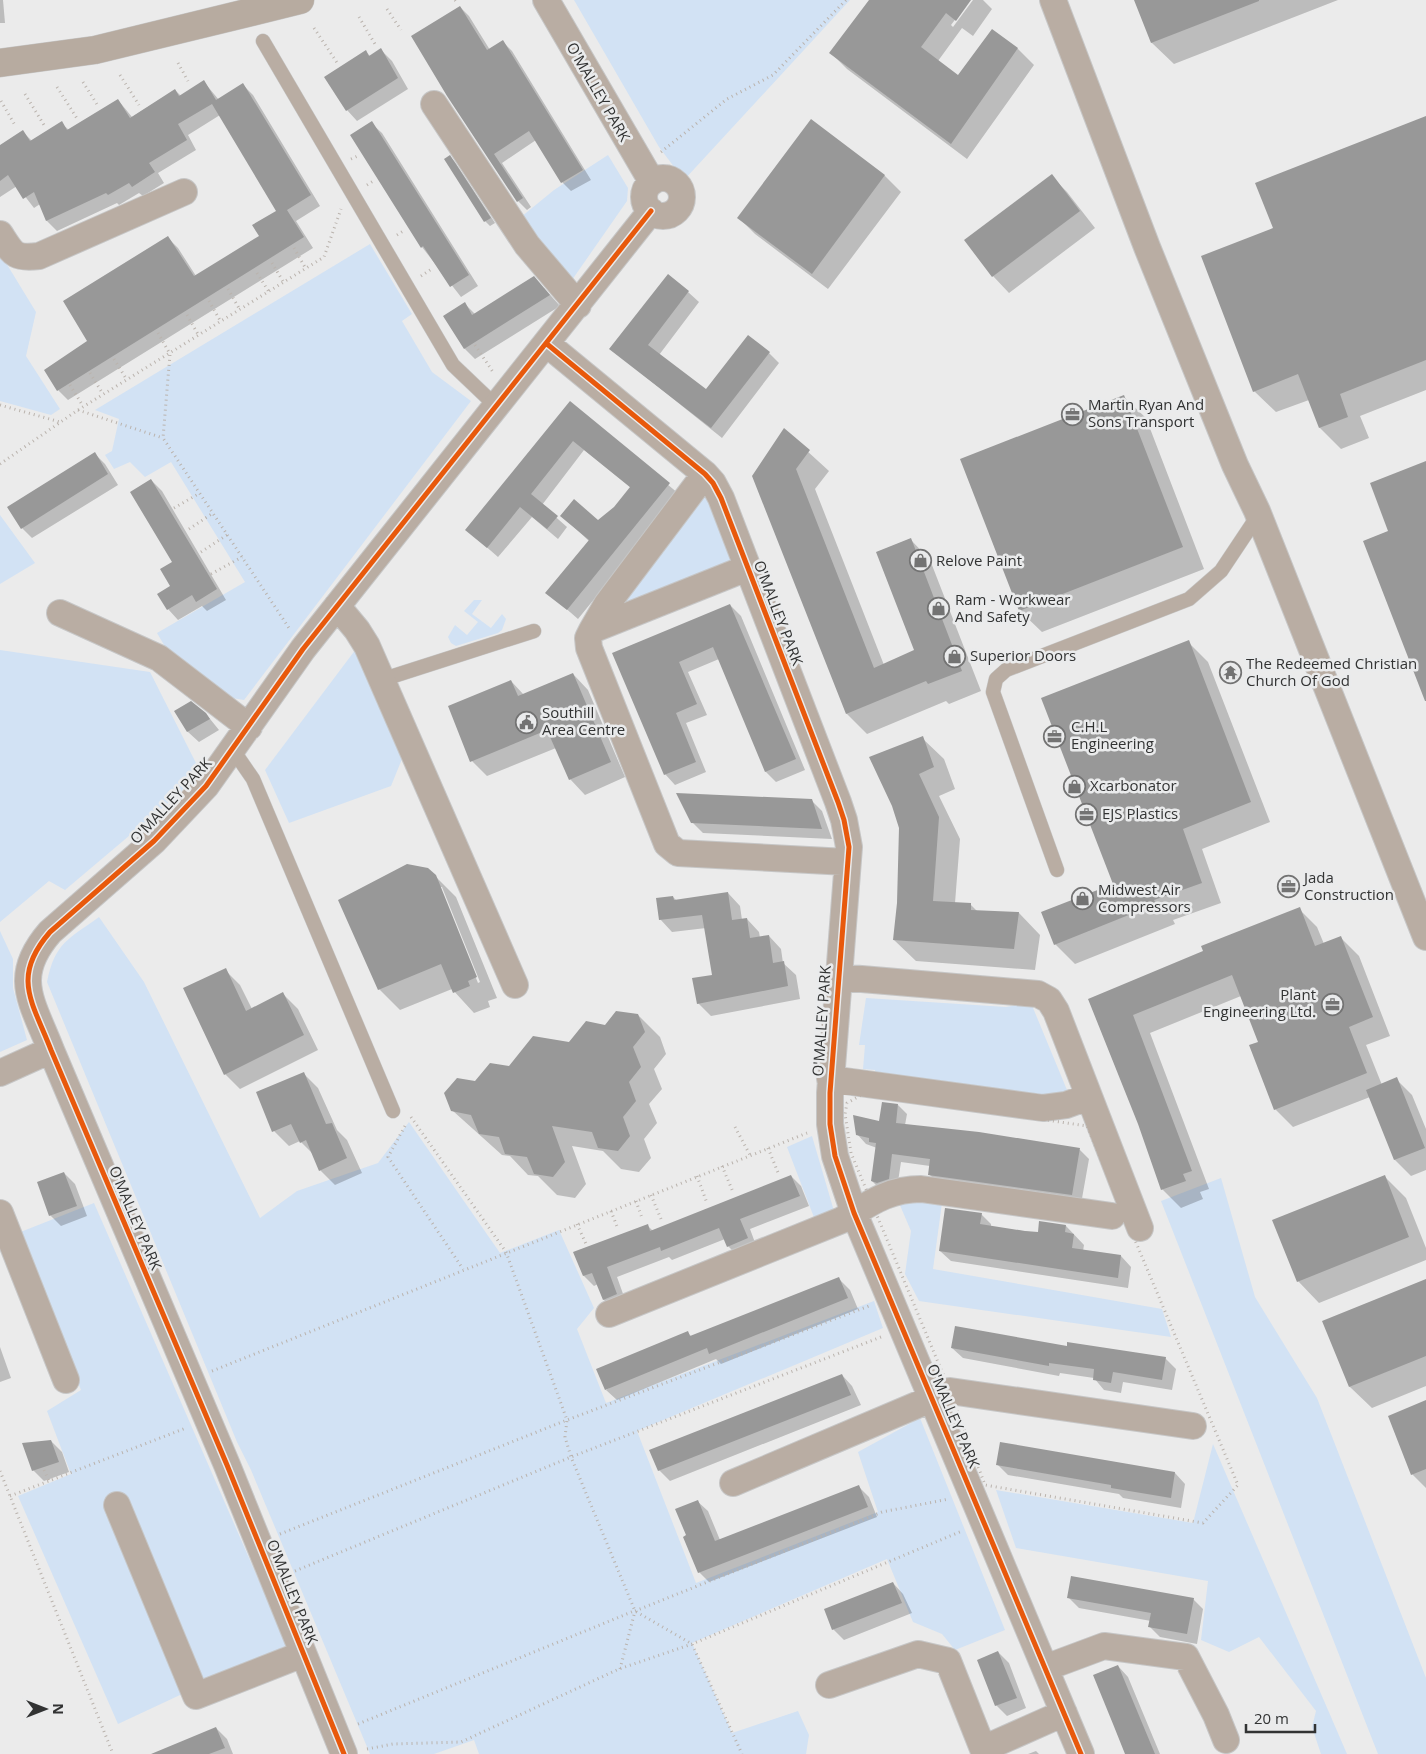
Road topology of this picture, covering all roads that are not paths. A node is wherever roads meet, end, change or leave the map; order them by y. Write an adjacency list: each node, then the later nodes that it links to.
1 (300, 0): 5 (main road)
2 (546, 0): 9 (street, O'MALLEY PARK)
3 (1053, 0): 13 (street)
4 (263, 41): 11 (lane)
5 (0, 63)
6 (434, 104): 9 (street)
7 (184, 192): 8 (street)
8 (0, 234)
9 (578, 305): 10 (street, O'MALLEY PARK)
10 (547, 344): 11 (street, O'MALLEY PARK); 12 (street, O'MALLEY PARK)
11 (496, 406): 15 (street, O'MALLEY PARK)
12 (705, 474): 14 (street, O'MALLEY PARK); 17 (street)
13 (1259, 514): 23 (lane); 24 (street)
14 (748, 568): 17 (street); 22 (street, O'MALLEY PARK)
15 (337, 606): 19 (street); 20 (street, O'MALLEY PARK)
16 (60, 613): 20 (street)
17 (592, 630): 22 (street)
18 (534, 631): 19 (lane)
19 (381, 680): 27 (street)
20 (249, 727): 21 (street, O'MALLEY PARK)
21 (233, 750): 28 (street, O'MALLEY PARK); 32 (lane)
22 (847, 862): 26 (street, O'MALLEY PARK)
23 (1057, 870)
24 (1419, 899): 25 (street)
25 (1426, 937)
26 (838, 977): 30 (street, O'MALLEY PARK); 31 (street)
27 (515, 985)
28 (51, 1050): 29 (street); 43 (street, O'MALLEY PARK)
29 (0, 1073)
30 (830, 1079): 31 (street); 33 (street, O'MALLEY PARK)
31 (1088, 1097): 36 (street)
32 (393, 1111)
33 (862, 1207): 35 (street); 37 (street); 39 (street, O'MALLEY PARK)
34 (0, 1213): 38 (street)
35 (1112, 1216)
36 (1140, 1228)
37 (609, 1314)
38 (66, 1380)
39 (941, 1395): 40 (street); 41 (street); 44 (street, O'MALLEY PARK)
40 (1193, 1426)
41 (733, 1483)
42 (117, 1505): 43 (street)
43 (303, 1654): 48 (street, O'MALLEY PARK)
44 (1045, 1668): 46 (street, O'MALLEY PARK); 47 (street)
45 (829, 1685): 49 (street)
46 (1064, 1713): 49 (street); 50 (street, O'MALLEY PARK)
47 (1226, 1740)
48 (341, 1747)
49 (984, 1751)
50 (1081, 1754)

